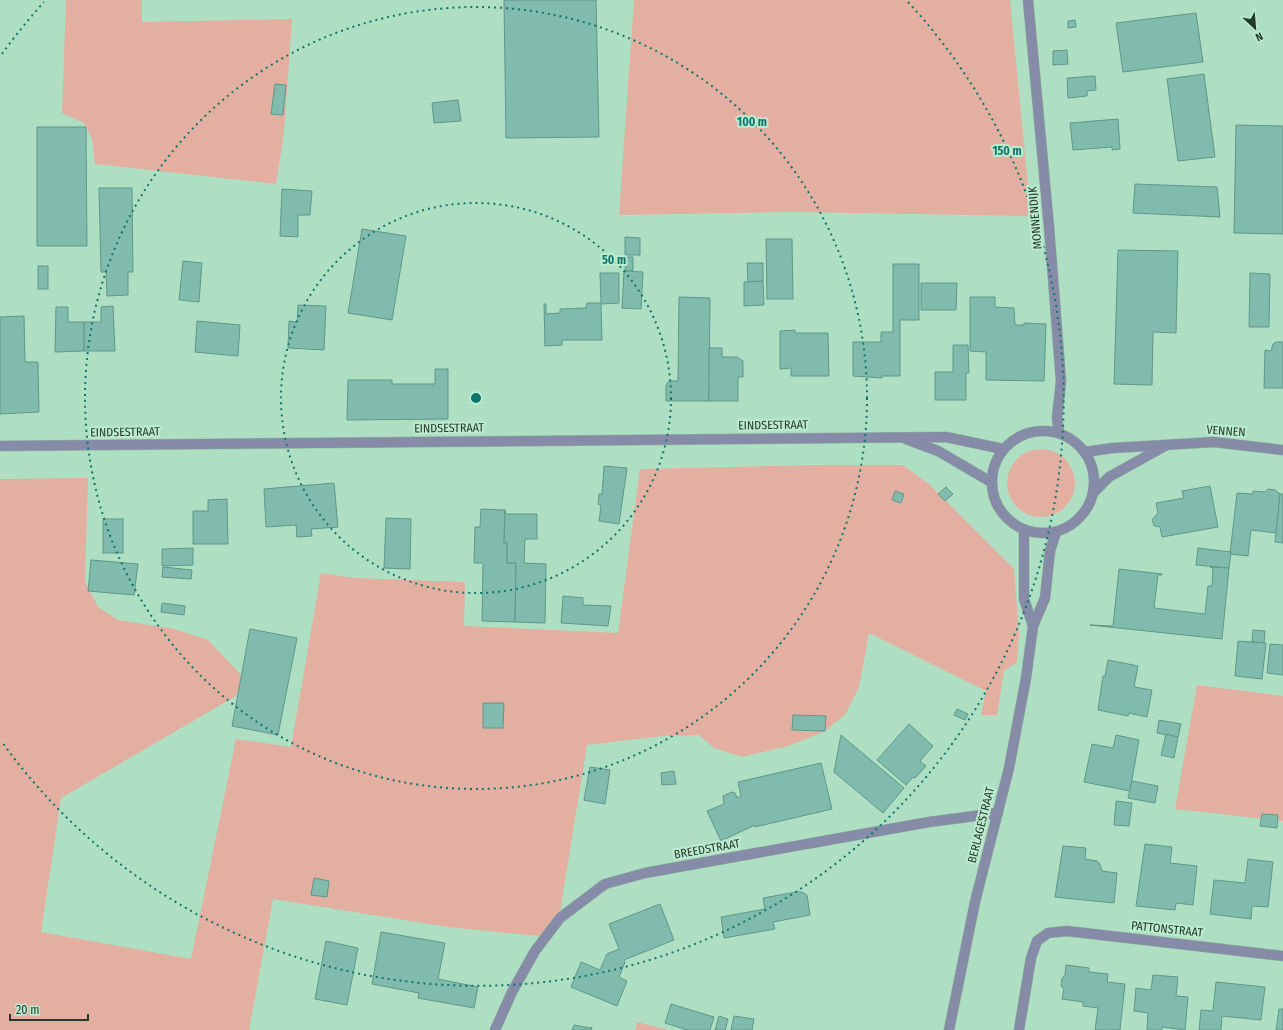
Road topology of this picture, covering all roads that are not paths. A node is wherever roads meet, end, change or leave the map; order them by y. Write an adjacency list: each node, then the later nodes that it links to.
1 (1028, 0): 2 (street, MONNENDIJK)
2 (1059, 433): 6 (street); 8 (street)
3 (898, 437): 5 (street, EINDSESTRAAT); 6 (street, EINDSESTRAAT); 9 (street, EINDSESTRAAT)
4 (1167, 444): 7 (street, VENNEN); 8 (street, VENNEN); 10 (street, VENNEN)
5 (0, 446)
6 (1003, 449): 9 (street)
7 (1283, 450)
8 (1085, 452): 10 (street)
9 (991, 482): 11 (street)
10 (1094, 492): 12 (street)
11 (1024, 530): 12 (street); 13 (street, BERLAGESTRAAT)
12 (1056, 532): 13 (street, BERLAGESTRAAT)
13 (1033, 626): 14 (street, BERLAGESTRAAT)
14 (998, 813): 16 (street, BREEDSTRAAT); 17 (street, BERLAGESTRAAT)
15 (1283, 956): 18 (street, PATTONSTRAAT)
16 (495, 1030)
17 (949, 1030)
18 (1019, 1030)

